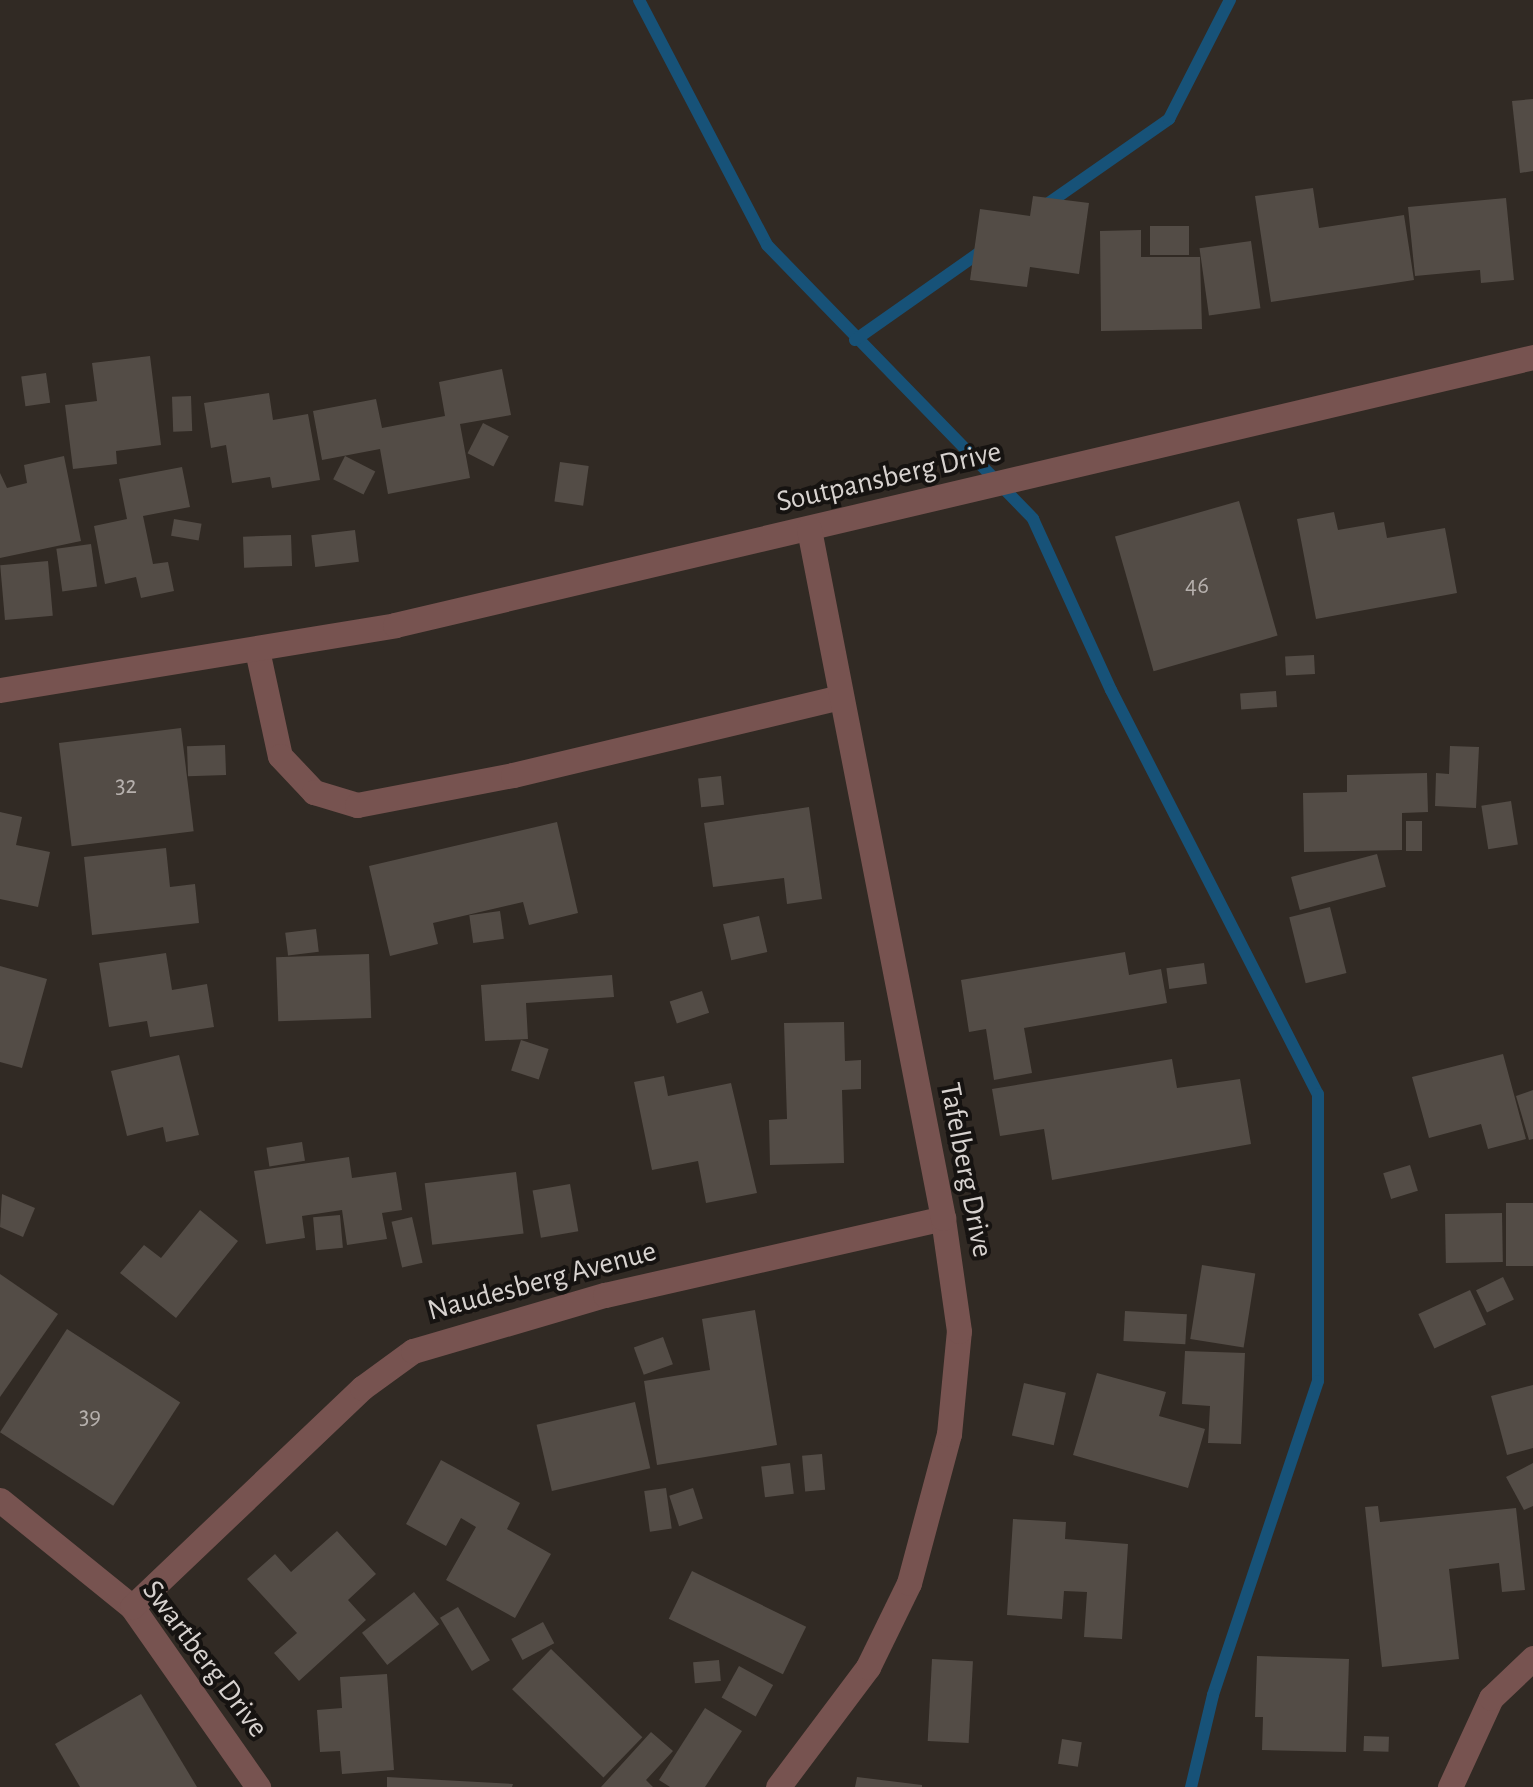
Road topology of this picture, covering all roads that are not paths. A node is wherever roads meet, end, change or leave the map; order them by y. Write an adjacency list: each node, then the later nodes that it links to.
1 (1533, 357): 2 (street, Soutpansberg Drive)
2 (809, 529): 3 (street, Soutpansberg Drive); 5 (street, Tafelberg Drive)
3 (257, 650): 4 (street, Soutpansberg Drive); 5 (street)
4 (0, 690)
5 (841, 696): 6 (street, Tafelberg Drive)
6 (944, 1218): 8 (street, Naudesberg Avenue); 11 (street, Tafelberg Drive)
7 (0, 1500): 8 (street, Swartberg Drive)
8 (132, 1607): 10 (street, Swartberg Drive)
9 (1533, 1658): 12 (street)
10 (258, 1787)
11 (778, 1787)
12 (1450, 1787)

